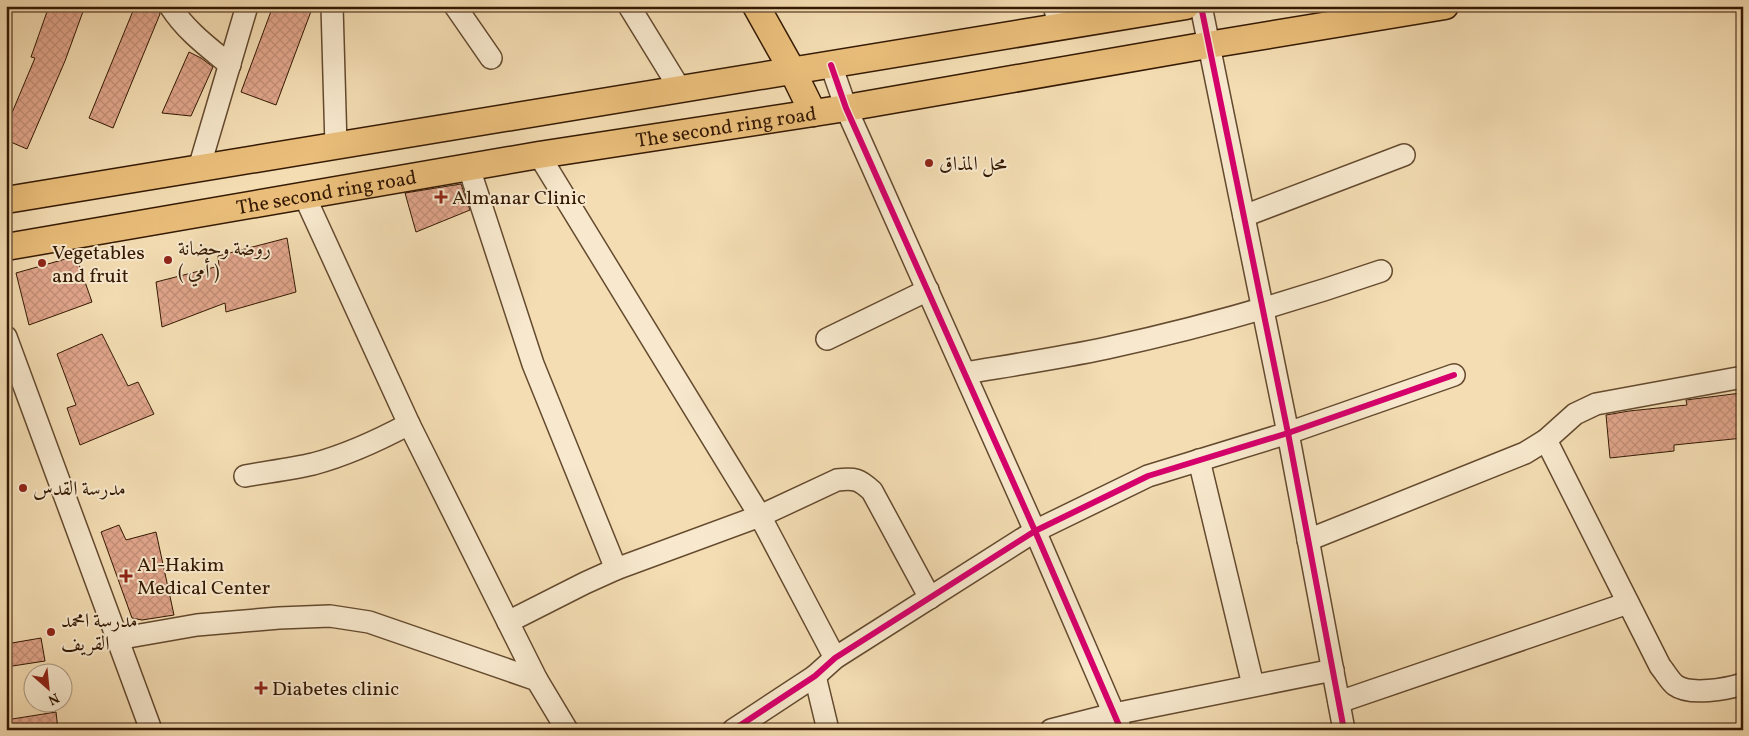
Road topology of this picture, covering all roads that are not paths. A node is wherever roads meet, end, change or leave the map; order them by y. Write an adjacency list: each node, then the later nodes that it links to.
1 (170, 6): 14 (street)
2 (247, 6): 14 (street)
3 (332, 6): 19 (street)
4 (455, 6): 12 (street)
5 (629, 6): 16 (street)
6 (756, 6): 15 (main road)
7 (1186, 6): 10 (main road)
8 (1201, 6): 11 (street)
9 (1444, 6): 11 (main road, The second ring road)
10 (1057, 16): 13 (main road)
11 (1208, 45): 17 (main road, The second ring road); 26 (street)
12 (491, 58)
13 (831, 64): 15 (main road); 17 (street)
14 (230, 65): 22 (street)
15 (792, 70): 16 (main road); 18 (main road)
16 (680, 89): 19 (main road)
17 (846, 108): 18 (main road, The second ring road); 29 (street)
18 (813, 113): 20 (main road, The second ring road)
19 (336, 146): 22 (main road)
20 (538, 155): 23 (main road, The second ring road); 41 (street)
21 (1404, 155): 26 (street)
22 (199, 168): 25 (main road)
23 (469, 168): 24 (main road, The second ring road); 44 (street)
24 (304, 194): 27 (main road, The second ring road); 36 (street)
25 (6, 200)
26 (1244, 216): 30 (street)
27 (6, 247)
28 (1381, 271): 30 (street)
29 (928, 290): 32 (street); 33 (street)
30 (1263, 309): 33 (street); 37 (street)
31 (6, 337): 48 (street)
32 (827, 339)
33 (965, 373): 42 (street)
34 (1454, 375): 37 (street)
35 (1743, 377): 38 (street)
36 (410, 424): 40 (street); 47 (street)
37 (1288, 433): 39 (street); 43 (street)
38 (1546, 440): 43 (street); 46 (street)
39 (1199, 460): 42 (street); 54 (street)
40 (245, 476)
41 (760, 516): 44 (street); 45 (street); 49 (street)
42 (1035, 531): 45 (street); 56 (street)
43 (1308, 540): 50 (street)
44 (616, 569): 47 (street)
45 (930, 598): 49 (street)
46 (1628, 603): 53 (street); 55 (street)
47 (508, 622): 52 (street)
48 (117, 639): 52 (street); 57 (street)
49 (835, 658): 51 (street)
50 (1333, 670): 54 (street); 55 (street)
51 (815, 676): 59 (street); 60 (street)
52 (537, 680): 58 (street)
53 (1743, 684)
54 (1254, 685): 56 (street)
55 (1339, 702): 62 (street)
56 (1117, 722): 61 (street)
57 (151, 730)
58 (567, 730)
59 (733, 730)
60 (828, 730)
61 (1051, 730)
62 (1344, 730)

